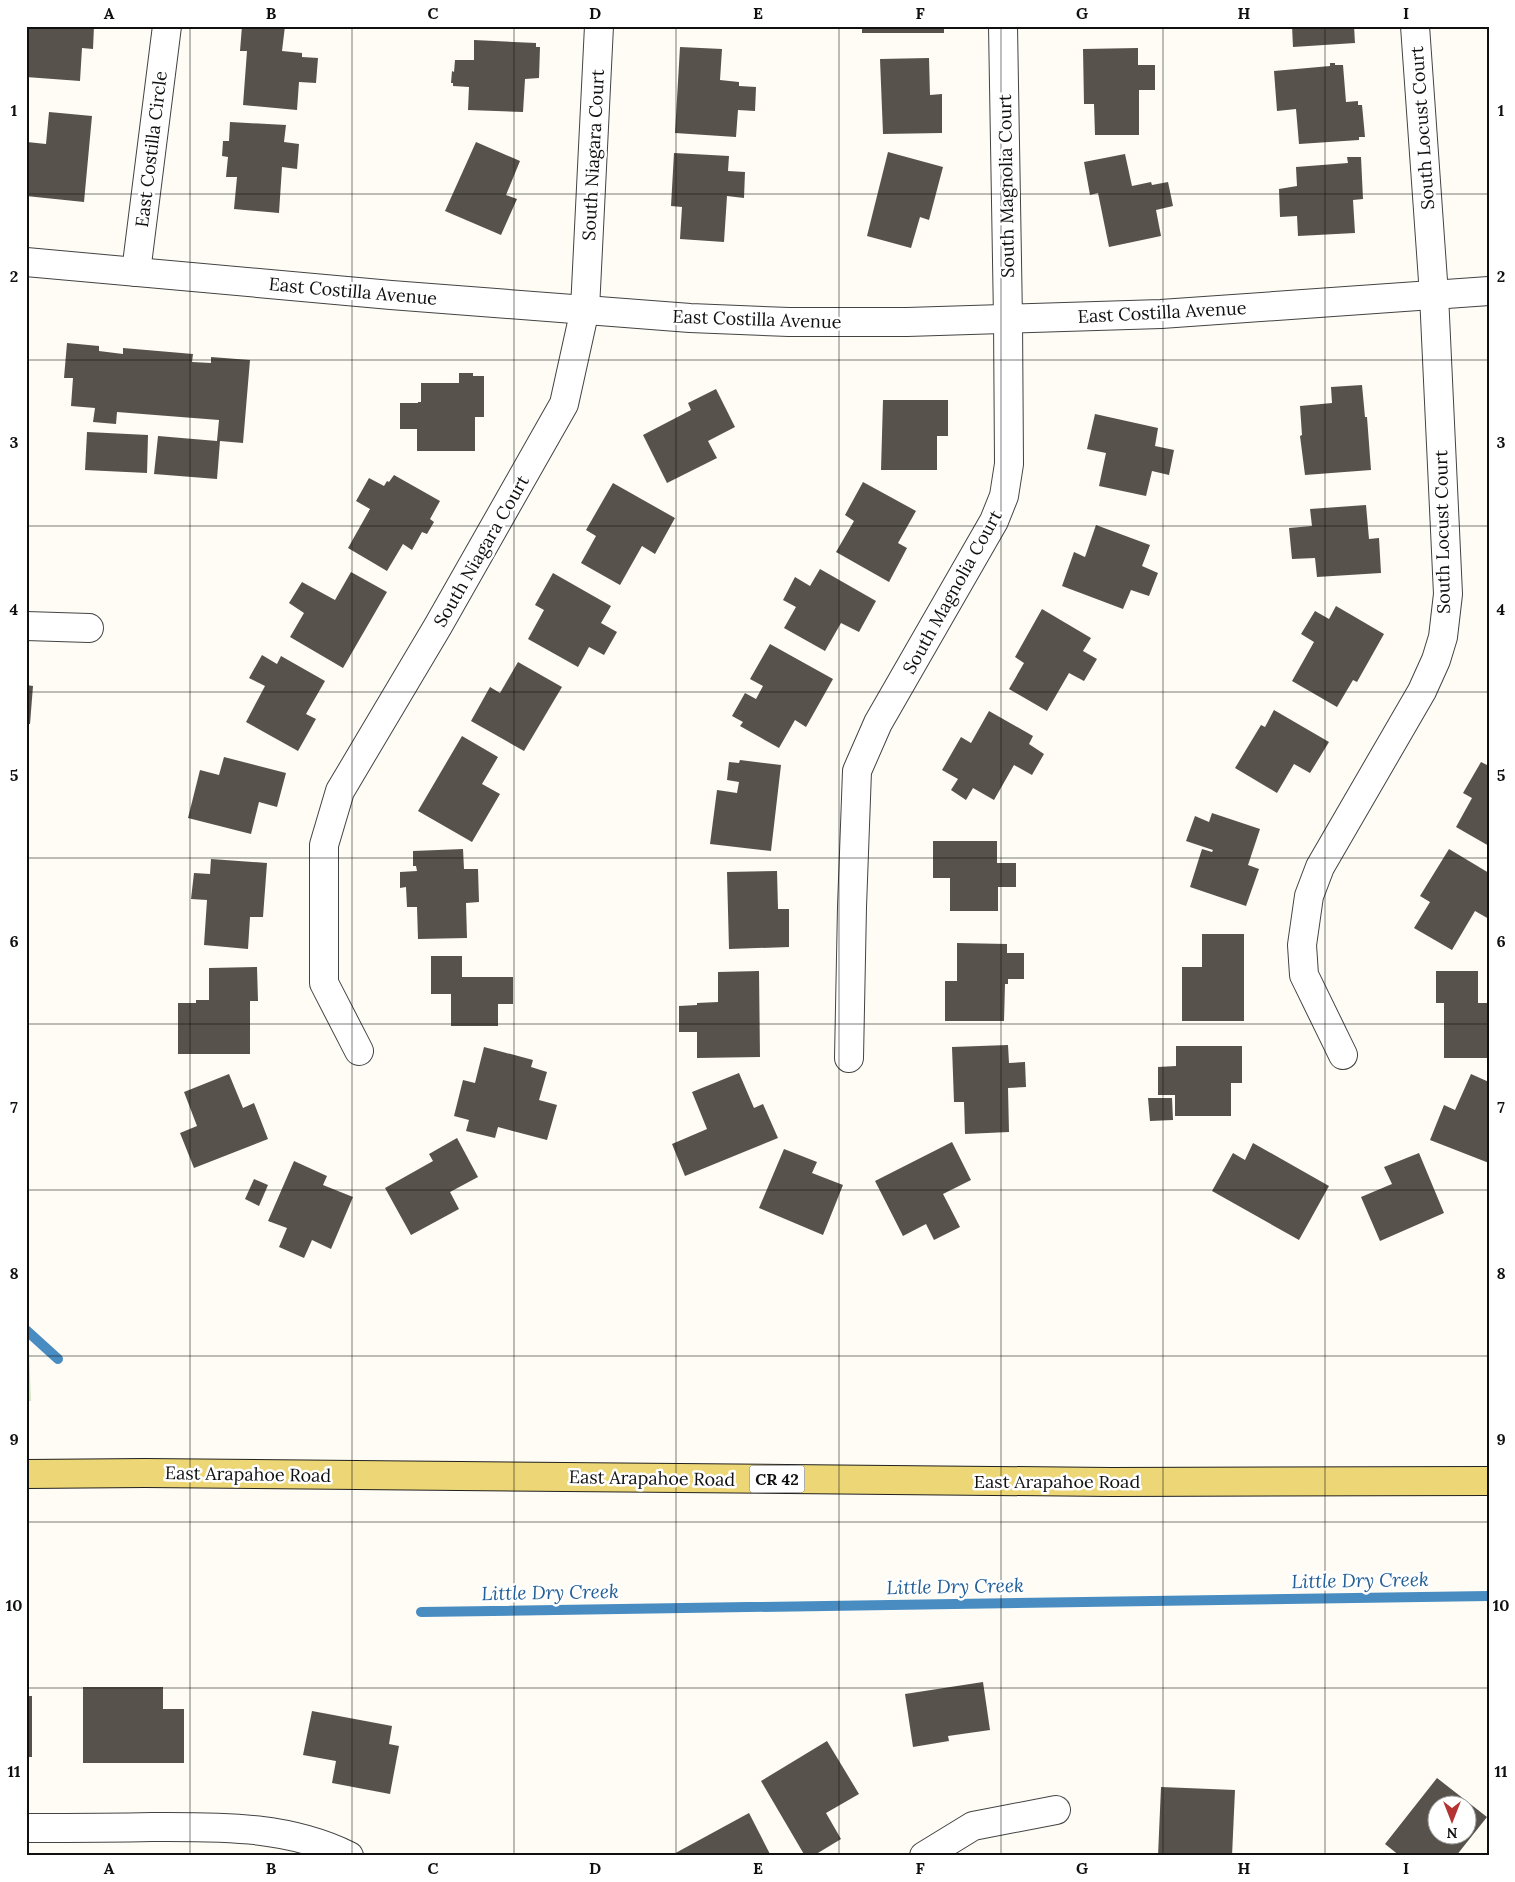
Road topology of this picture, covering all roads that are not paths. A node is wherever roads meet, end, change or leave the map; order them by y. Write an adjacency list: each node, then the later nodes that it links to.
1 (167, 26): 6 (street, East Costilla Circle)
2 (599, 26): 9 (street, South Niagara Court)
3 (1003, 26): 10 (street, South Magnolia Court)
4 (1416, 26): 8 (street, South Locust Court)
5 (26, 262): 6 (street, East Costilla Avenue)
6 (136, 272): 9 (street, East Costilla Avenue)
7 (1489, 291): 8 (street, East Costilla Avenue)
8 (1434, 295): 10 (street, East Costilla Avenue); 14 (street, South Locust Court)
9 (585, 310): 10 (street, East Costilla Avenue); 13 (street, South Niagara Court)
10 (1008, 319): 15 (street, South Magnolia Court)
11 (26, 626): 12 (street)
12 (89, 628)
13 (359, 1051)
14 (1343, 1055)
15 (849, 1058)
16 (26, 1474): 17 (main road, East Arapahoe Road / CR 42)
17 (1489, 1481)
18 (1056, 1810): 21 (street)
19 (26, 1828): 20 (street)
20 (349, 1856)
21 (924, 1856)

